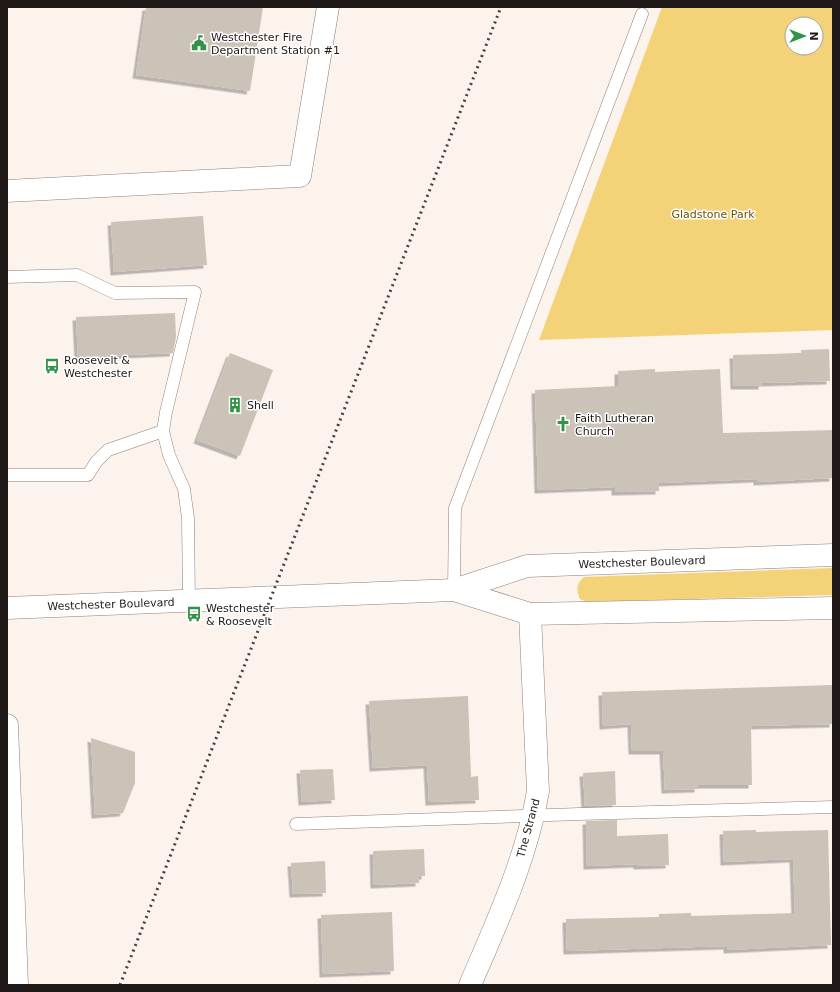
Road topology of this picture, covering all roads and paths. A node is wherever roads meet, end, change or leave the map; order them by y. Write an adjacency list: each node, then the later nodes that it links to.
1 (328, 7): 3 (street)
2 (642, 14): 8 (lane)
3 (7, 192)
4 (7, 277): 5 (lane)
5 (164, 431): 6 (lane); 9 (lane)
6 (7, 475)
7 (833, 555): 8 (street, Westchester Boulevard)
8 (454, 590): 9 (street, Westchester Boulevard); 12 (street, Westchester Boulevard)
9 (189, 600): 10 (street, Westchester Boulevard)
10 (7, 608)
11 (833, 608): 12 (street, Westchester Boulevard)
12 (530, 614): 15 (street, The Strand)
13 (7, 725): 17 (street)
14 (833, 807): 15 (lane)
15 (534, 815): 16 (lane); 19 (street, The Strand)
16 (296, 824)
17 (10, 875): 18 (street)
18 (17, 985)
19 (470, 985)

